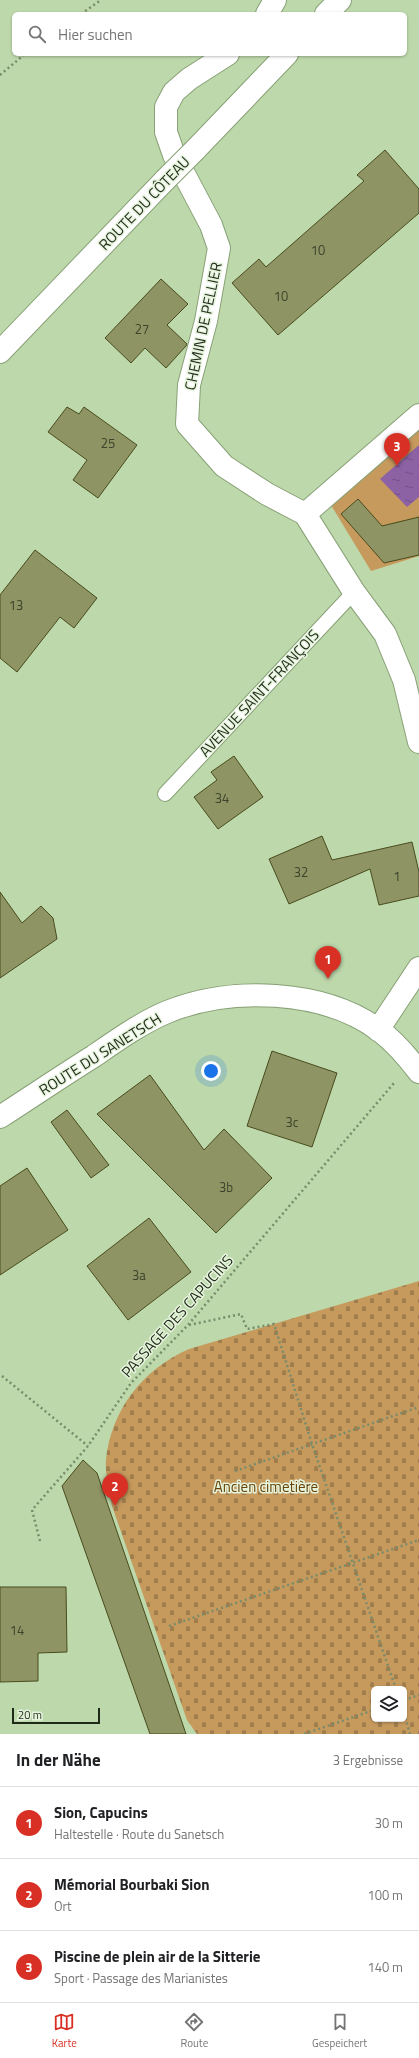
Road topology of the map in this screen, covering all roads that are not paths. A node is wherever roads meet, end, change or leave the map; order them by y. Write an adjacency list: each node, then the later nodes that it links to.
1 (274, 0): 3 (street)
2 (340, 0): 4 (street)
3 (268, 12)
4 (328, 12)
5 (225, 56): 9 (street, CHEMIN DE PELLIER)
6 (285, 56): 7 (street, ROUTE DU CÔTEAU, bridge)
7 (0, 352)
8 (419, 415): 9 (street)
9 (305, 514): 10 (street)
10 (354, 592): 11 (street); 12 (lane, AVENUE SAINT-FRANÇOIS)
11 (419, 742)
12 (165, 794)
13 (419, 968): 14 (street)
14 (378, 1030): 15 (street, ROUTE DU SANETSCH); 16 (street, ROUTE DU SANETSCH)
15 (419, 1072)
16 (0, 1117)

